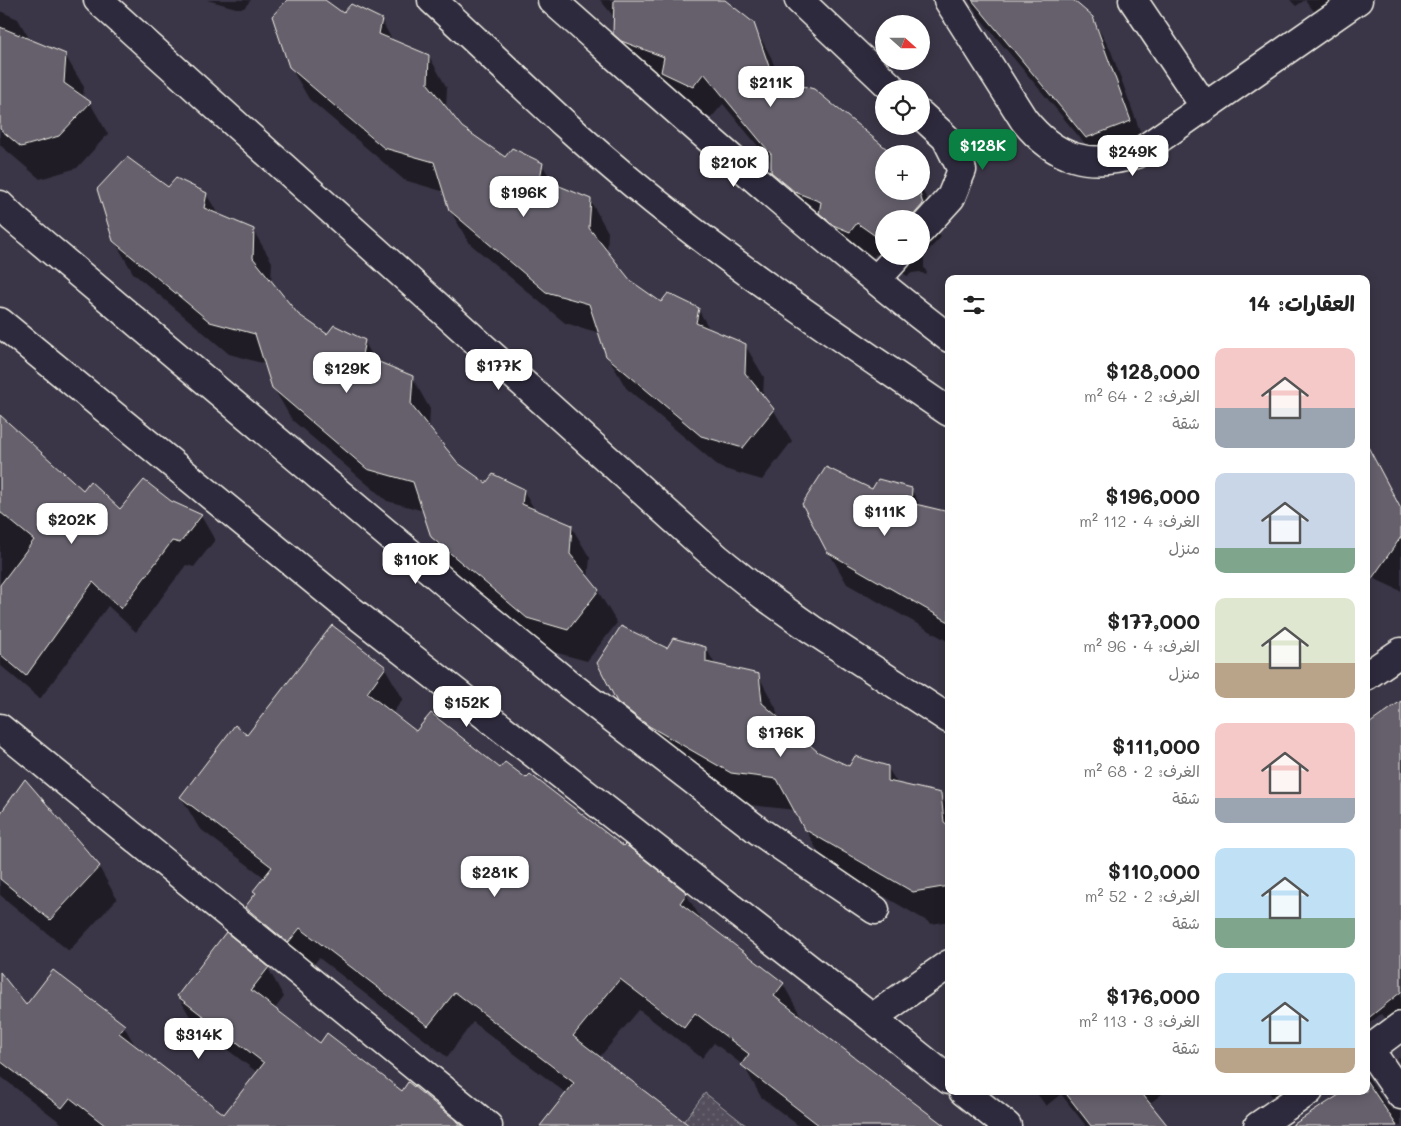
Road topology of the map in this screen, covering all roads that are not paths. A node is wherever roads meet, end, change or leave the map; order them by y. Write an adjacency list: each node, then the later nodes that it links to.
1 (98, 0): 20 (street)
2 (432, 0): 17 (street)
3 (552, 0): 14 (street)
4 (799, 0): 8 (street)
5 (948, 0): 9 (street)
6 (1133, 0): 9 (street)
7 (1358, 0): 9 (street)
8 (883, 80)
9 (1205, 107)
10 (930, 123): 12 (street)
11 (0, 205): 22 (street)
12 (930, 220)
13 (890, 265): 14 (street)
14 (876, 280): 16 (street)
15 (0, 322): 24 (street)
16 (945, 335)
17 (945, 409)
18 (1401, 652): 19 (street)
19 (1370, 673)
20 (945, 716)
21 (0, 728): 32 (street)
22 (875, 910)
23 (945, 967): 24 (street)
24 (872, 1018): 28 (street)
25 (1401, 1026): 26 (street)
26 (1370, 1049)
27 (1370, 1054): 31 (street)
28 (945, 1077)
29 (968, 1095): 33 (street)
30 (1303, 1095): 34 (street)
31 (1401, 1095)
32 (488, 1126)
33 (1007, 1126)
34 (1258, 1126)

